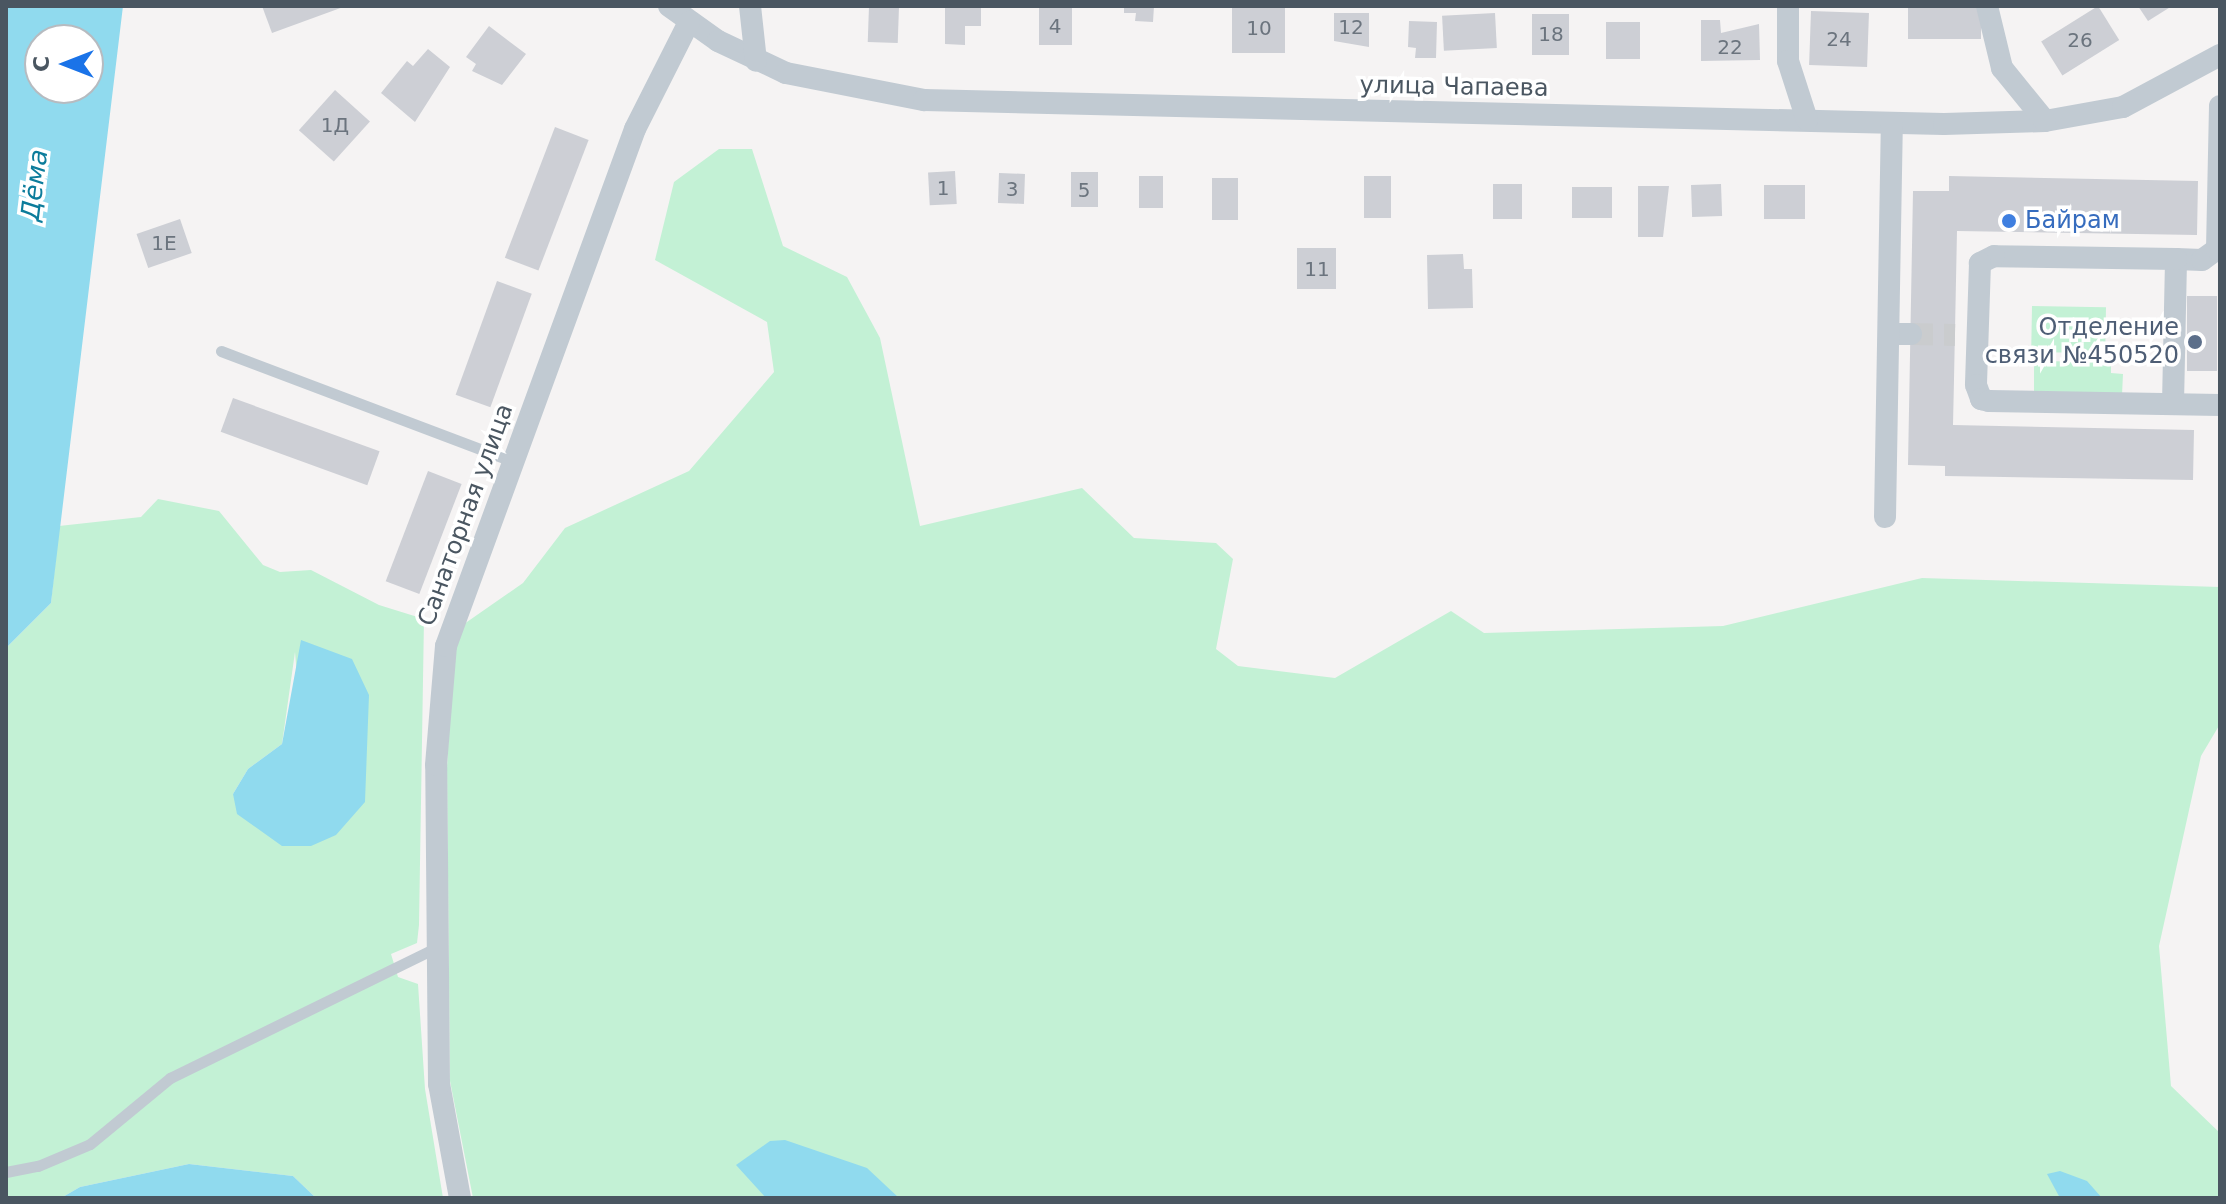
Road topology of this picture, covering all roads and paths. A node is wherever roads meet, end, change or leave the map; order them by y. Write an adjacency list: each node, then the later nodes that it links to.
1 (669, 6): 5 (street, улица Чапаева)
2 (750, 6): 7 (street)
3 (1788, 6): 9 (street)
4 (1987, 6): 10 (street)
5 (689, 22): 7 (street, улица Чапаева); 17 (street, Санаторная улица)
6 (2220, 55): 10 (street, улица Чапаева)
7 (756, 61): 9 (street, улица Чапаева)
8 (2220, 106): 13 (street)
9 (1807, 120): 11 (street, улица Чапаева)
10 (2045, 121): 11 (street, улица Чапаева)
11 (1892, 123): 18 (street)
12 (2176, 259): 13 (street); 15 (street); 15 (street)
13 (2211, 260)
14 (221, 351): 17 (lane)
15 (2173, 404): 16 (street)
16 (2220, 405)
17 (512, 461): 19 (street, Санаторная улица)
18 (1885, 517)
19 (437, 947): 20 (lane); 21 (street, Санаторная улица)
20 (6, 1172)
21 (460, 1198)

